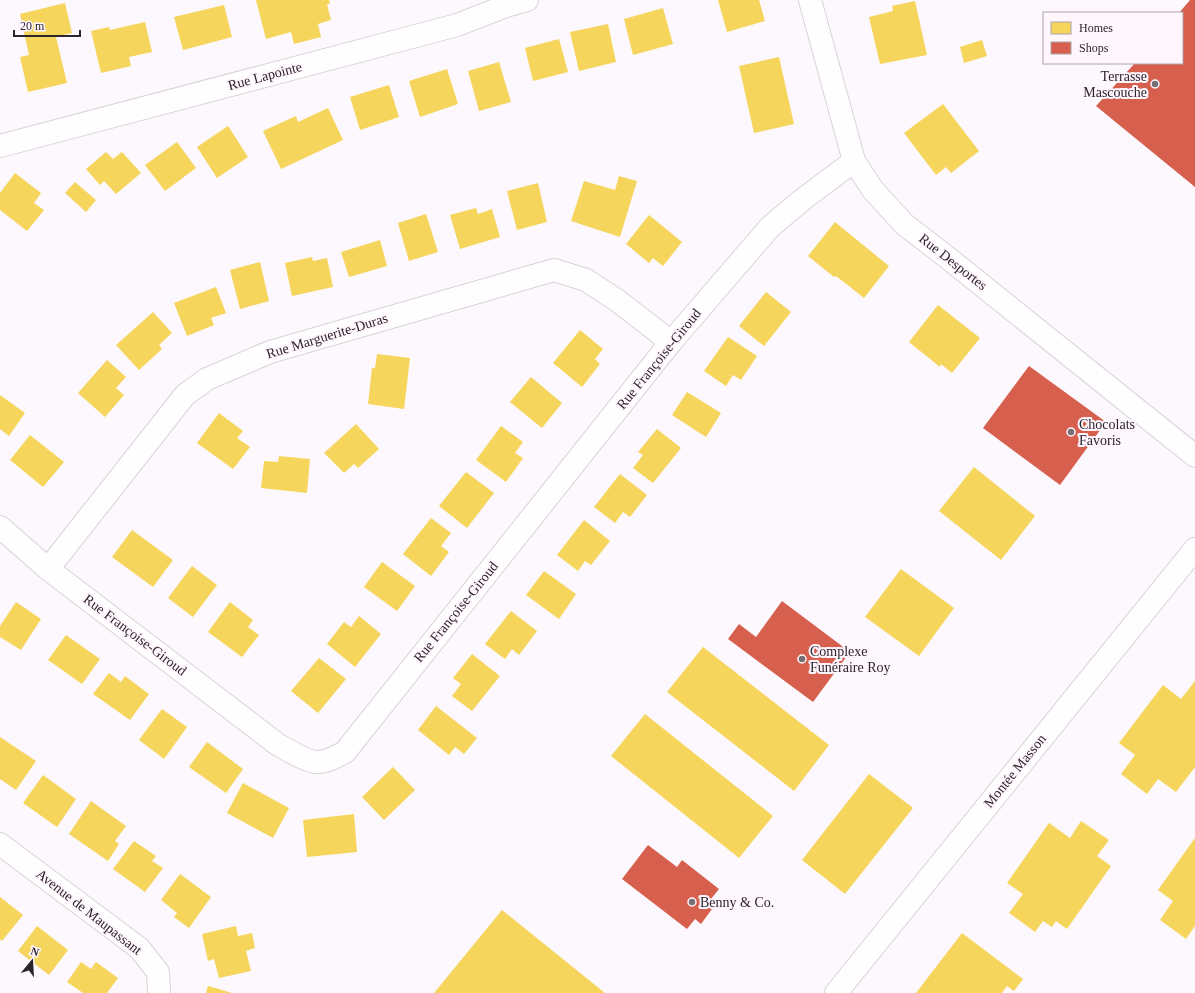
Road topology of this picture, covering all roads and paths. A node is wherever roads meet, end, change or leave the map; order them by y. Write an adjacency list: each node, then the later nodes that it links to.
1 (527, 0): 3 (street, Rue Lapointe)
2 (810, 0): 4 (street, Rue Desportes)
3 (0, 146)
4 (854, 161): 5 (street, Rue Françoise-Giroud); 6 (street, Rue Desportes)
5 (671, 342): 9 (street, Rue Marguerite-Duras); 9 (street, Rue Françoise-Giroud)
6 (1195, 456)
7 (0, 527): 9 (street, Rue Françoise-Giroud)
8 (1195, 549): 12 (street, Montée Masson)
9 (48, 569)
10 (0, 844): 11 (street, Avenue de Maupassant)
11 (159, 993)
12 (836, 993)

